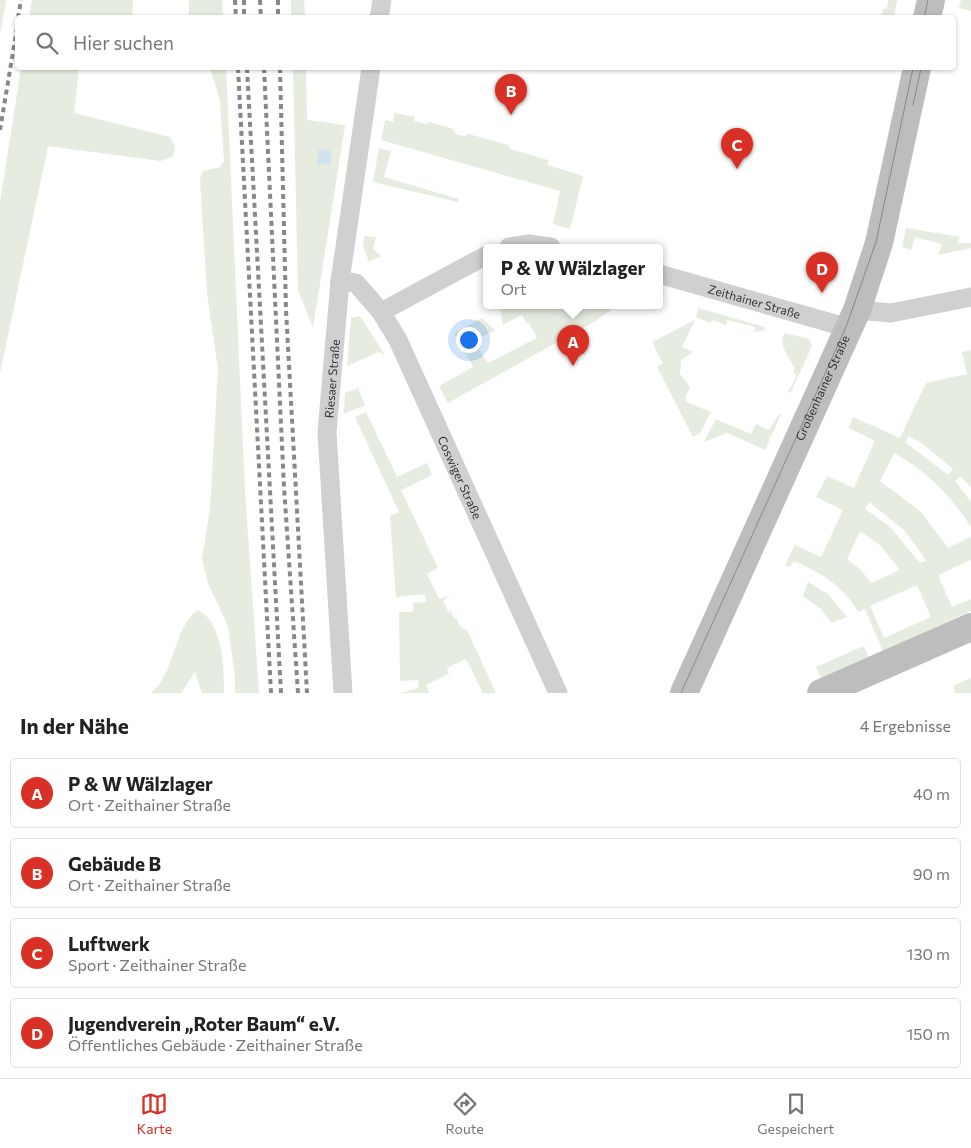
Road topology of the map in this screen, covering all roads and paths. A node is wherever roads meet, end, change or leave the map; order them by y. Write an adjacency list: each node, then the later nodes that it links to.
1 (382, 0): 3 (street)
2 (931, 0): 4 (main road)
3 (380, 15)
4 (928, 15)
5 (371, 70): 9 (street, Riesaer Straße)
6 (917, 70): 12 (main road, Großenhainer Straße)
7 (483, 258): 11 (street)
8 (663, 275): 12 (street, Zeithainer Straße)
9 (340, 281): 11 (street, Coswiger Straße); 14 (street, Riesaer Straße)
10 (971, 297): 12 (street, Zeithainer Straße)
11 (381, 312): 15 (street, Coswiger Straße)
12 (853, 319): 16 (main road, Großenhainer Straße)
13 (971, 627): 17 (main road)
14 (343, 693)
15 (558, 693)
16 (684, 693)
17 (821, 693)

